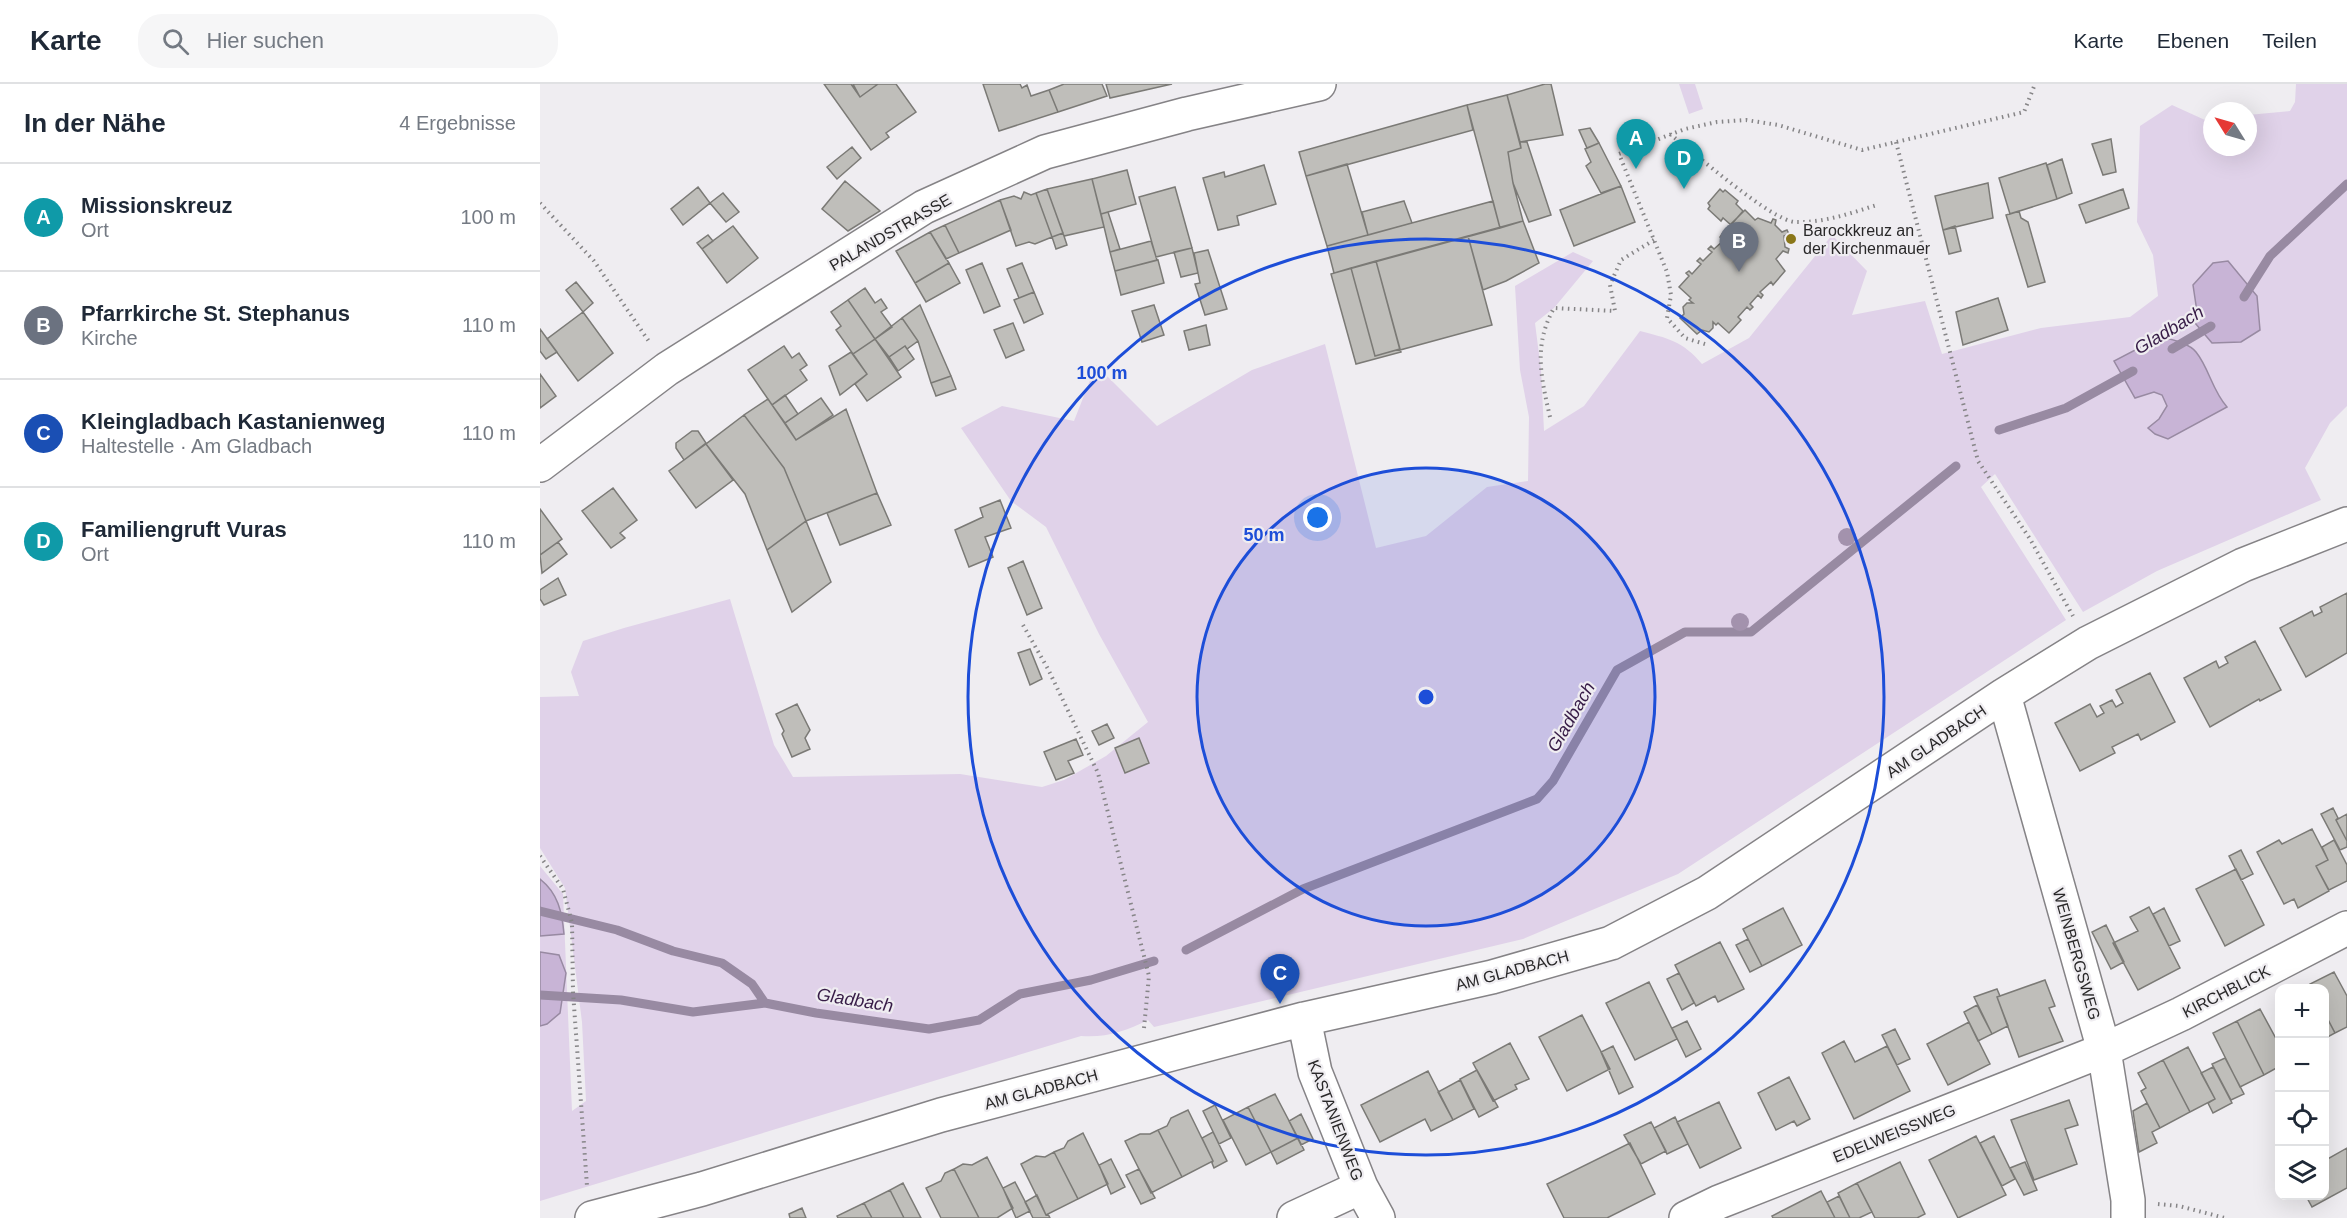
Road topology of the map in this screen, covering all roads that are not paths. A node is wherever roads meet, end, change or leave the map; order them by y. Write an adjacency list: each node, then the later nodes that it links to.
1 (1319, 84): 2 (street, PALANDSTRASSE)
2 (540, 465)
3 (2347, 524): 4 (street, AM GLADBACH)
4 (2004, 695): 6 (street, AM GLADBACH); 7 (street, WEINBERGSWEG)
5 (2347, 928): 7 (street, KIRCHBLICK)
6 (1304, 1019): 8 (street, KASTANIENWEG); 10 (street, AM GLADBACH)
7 (2104, 1050): 9 (street, WEINBERGSWEG); 13 (street, EDELWEISSWEG)
8 (1361, 1187): 11 (street); 12 (street, KASTANIENWEG)
9 (2128, 1209)
10 (600, 1217)
11 (1294, 1218)
12 (1378, 1218)
13 (1686, 1218)

